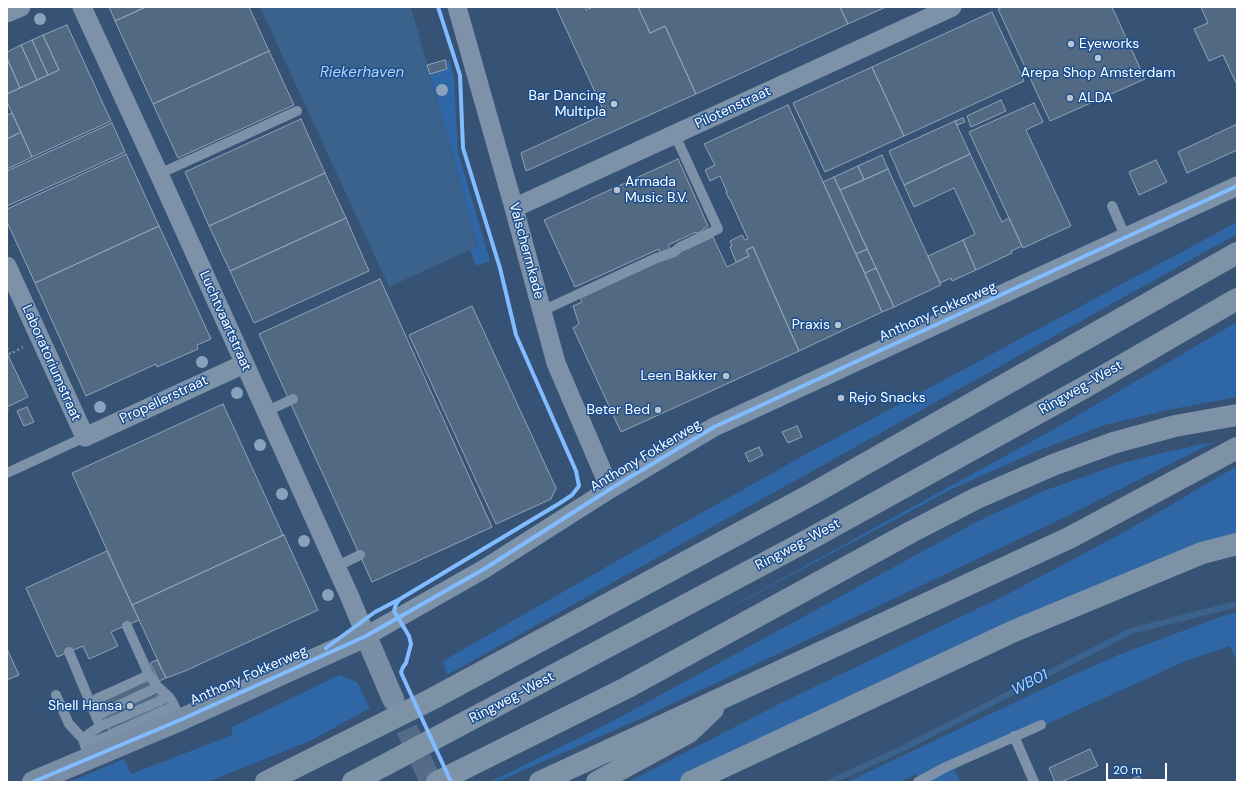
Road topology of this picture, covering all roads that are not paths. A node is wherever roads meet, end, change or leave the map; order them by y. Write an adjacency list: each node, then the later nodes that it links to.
1 (21, 7): 5 (street)
2 (82, 7): 8 (street, Luchtvaartstraat)
3 (457, 7): 11 (street, Valschermkade)
4 (952, 7): 7 (street, Pilotenstraat)
5 (7, 14)
6 (297, 111): 8 (lane)
7 (675, 134): 11 (street, Pilotenstraat); 16 (lane)
8 (159, 174): 17 (street, Luchtvaartstraat)
9 (1237, 186): 12 (street, Anthony Fokkerweg)
10 (1112, 206): 12 (lane)
11 (514, 208): 16 (street, Valschermkade)
12 (1126, 238): 24 (street, Anthony Fokkerweg)
13 (1237, 253): 45 (highway)
14 (9, 275): 21 (street, Laboratoriumstraat)
15 (1237, 299): 46 (highway, Ringweg-West)
16 (542, 311): 24 (street, Valschermkade)
17 (244, 364): 19 (street, Luchtvaartstraat); 21 (street, Propellerstraat)
18 (294, 399): 19 (lane)
19 (266, 412): 27 (street, Luchtvaartstraat)
20 (1237, 415): 47 (highway)
21 (85, 437): 23 (lane)
22 (1237, 448): 35 (highway)
23 (7, 473)
24 (610, 490): 29 (street, Anthony Fokkerweg)
25 (1237, 544): 50 (highway)
26 (360, 555): 27 (lane)
27 (336, 567): 29 (street, Luchtvaartstraat)
28 (127, 626): 31 (lane)
29 (366, 636): 36 (street); 38 (street, Anthony Fokkerweg)
30 (69, 652): 37 (lane)
31 (149, 675): 32 (lane); 37 (lane)
32 (158, 687): 34 (lane); 39 (lane)
33 (56, 695): 43 (lane)
34 (168, 697): 38 (lane); 41 (lane)
35 (724, 698): 48 (highway); 49 (highway)
36 (393, 699)
37 (90, 702): 39 (lane)
38 (177, 713): 43 (street, Anthony Fokkerweg)
39 (96, 716): 41 (lane)
40 (1041, 725): 42 (lane)
41 (101, 726): 43 (lane)
42 (1014, 736): 51 (lane); 52 (lane)
43 (86, 748): 44 (street, Anthony Fokkerweg)
44 (33, 782)
45 (266, 782)
46 (353, 782)
47 (437, 782)
48 (540, 782)
49 (597, 782)
50 (691, 782)
51 (918, 782)
52 (1034, 782)

